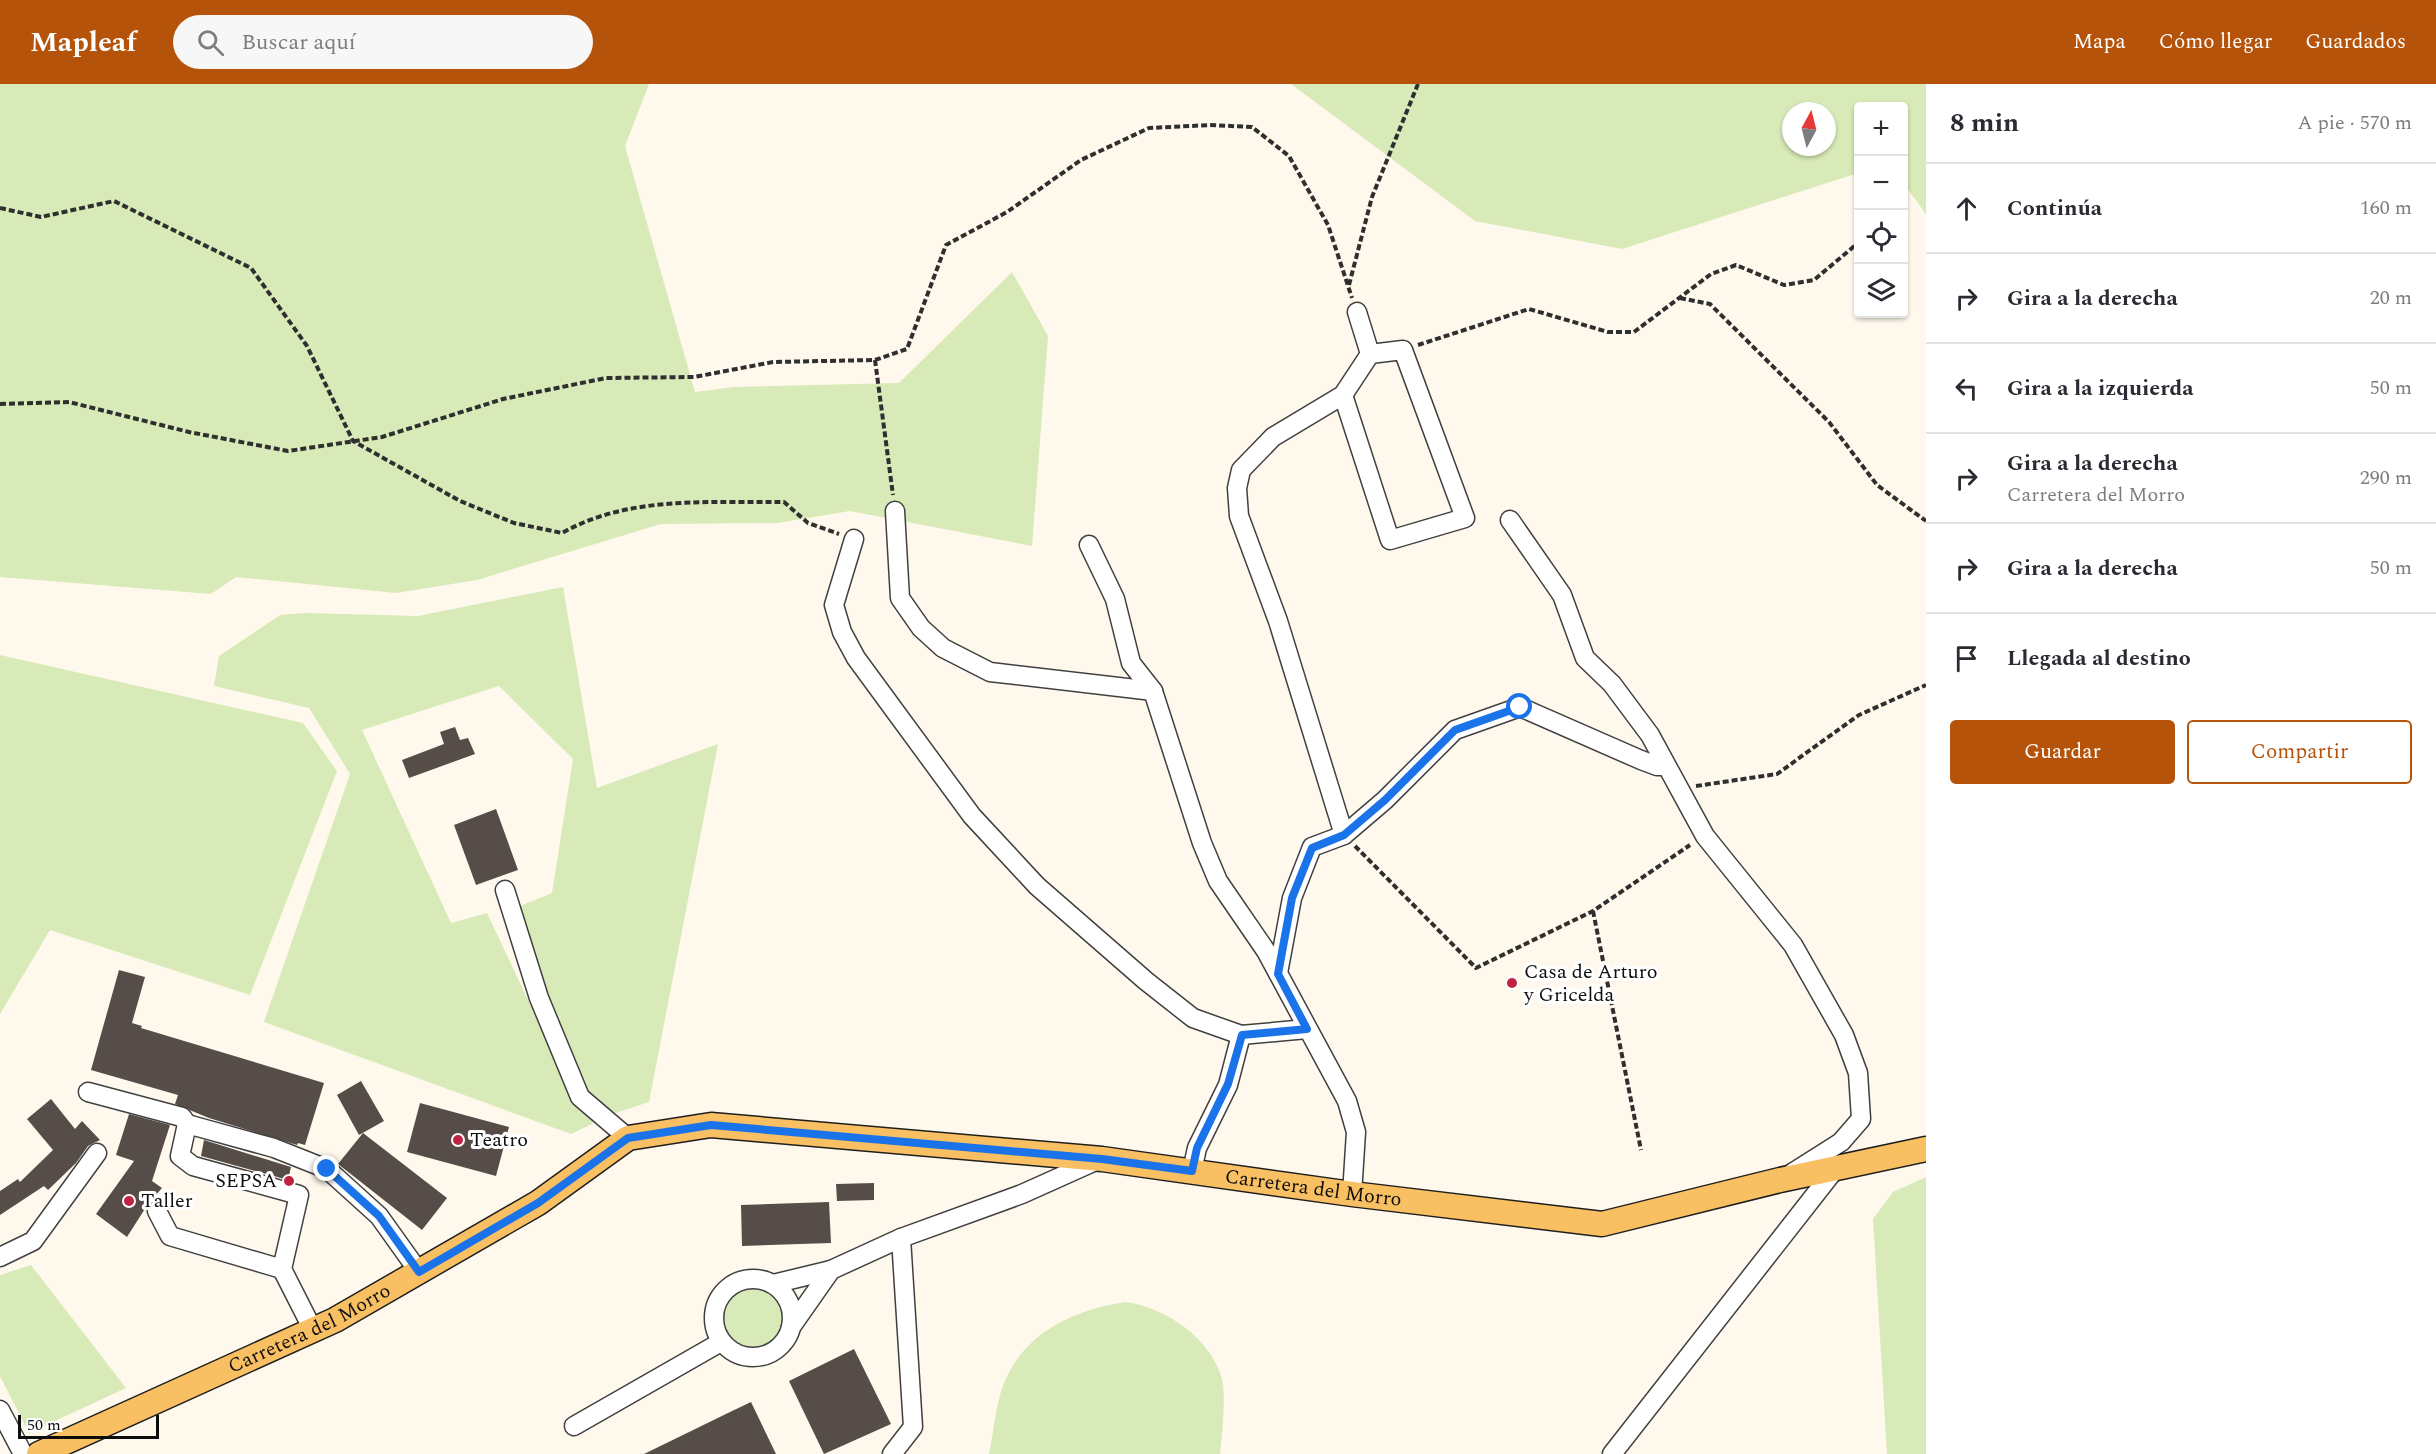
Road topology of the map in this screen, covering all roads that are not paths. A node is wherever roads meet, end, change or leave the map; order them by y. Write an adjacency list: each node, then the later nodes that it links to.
1 (1357, 312): 2 (street)
2 (1370, 354): 3 (street); 3 (street)
3 (1343, 396): 10 (street)
4 (895, 511): 8 (street)
5 (1510, 520): 9 (street)
6 (854, 539): 14 (street)
7 (1089, 545): 8 (street)
8 (1153, 691): 12 (street)
9 (1666, 766): 10 (street); 24 (street)
10 (1344, 835): 12 (street)
11 (505, 890): 18 (street)
12 (1278, 974): 13 (street)
13 (1307, 1029): 14 (street); 25 (street)
14 (1242, 1035): 23 (street)
15 (88, 1092): 16 (street)
16 (187, 1124): 29 (street); 31 (street)
17 (1926, 1137): 22 (main road, Carretera del Morro)
18 (628, 1138): 21 (main road, Carretera del Morro); 31 (main road, Carretera del Morro)
19 (1926, 1149): 22 (main road, Carretera del Morro)
20 (97, 1154): 28 (street)
21 (1102, 1159): 23 (main road, Carretera del Morro); 27 (street)
22 (1836, 1168): 24 (main road, Carretera del Morro); 41 (street)
23 (1192, 1171): 25 (main road, Carretera del Morro)
24 (1780, 1180): 25 (main road, Carretera del Morro)
25 (1352, 1194)
26 (157, 1211): 29 (street)
27 (901, 1238): 30 (street); 40 (street)
28 (0, 1257)
29 (282, 1269): 34 (street)
30 (831, 1270): 32 (street); 33 (street)
31 (419, 1272): 34 (main road, Carretera del Morro)
32 (773, 1284): 33 (street); 35 (street)
33 (791, 1327): 35 (street)
34 (314, 1330): 39 (main road, Carretera del Morro)
35 (721, 1342): 37 (street)
36 (0, 1410): 38 (street)
37 (574, 1426)
38 (22, 1454)
39 (39, 1454)
40 (892, 1454)
41 (1612, 1454)

